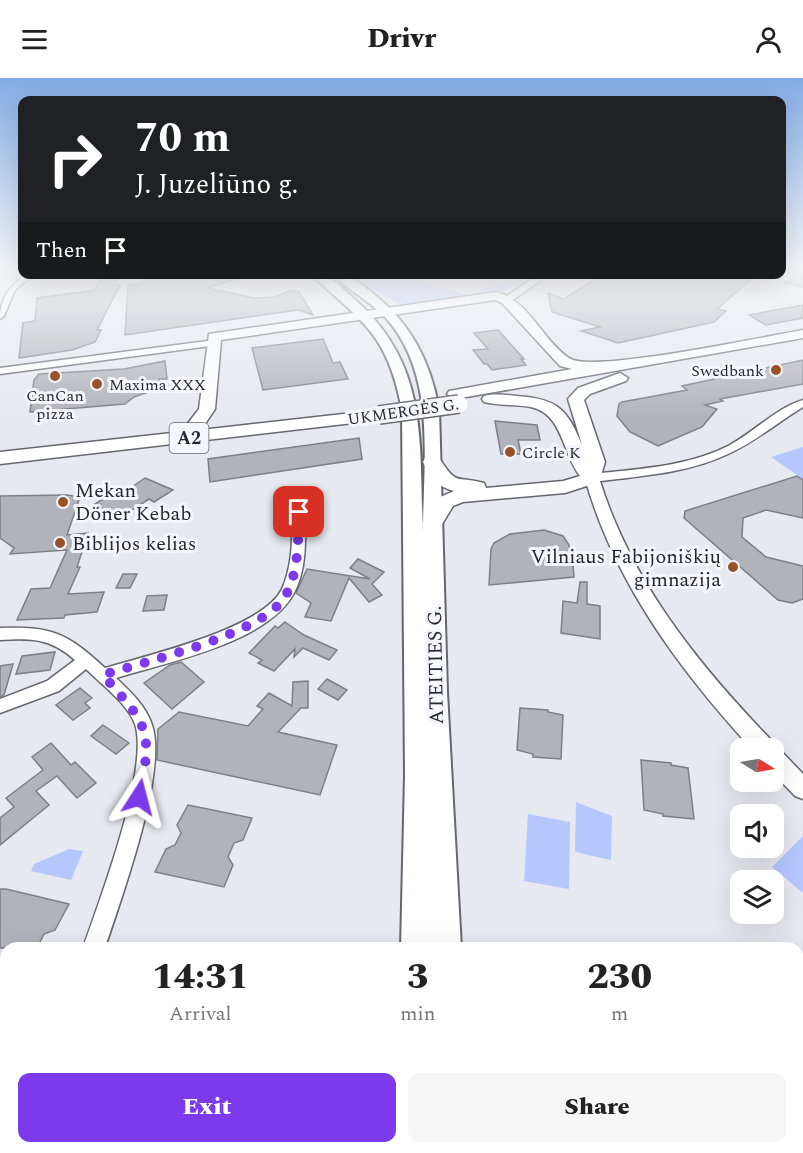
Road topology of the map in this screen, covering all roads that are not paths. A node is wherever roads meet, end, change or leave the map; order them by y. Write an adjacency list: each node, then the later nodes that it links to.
1 (367, 317): 7 (highway)
2 (368, 317): 32 (main road, ATEITIES G.)
3 (393, 317): 20 (main road, ATEITIES G.)
4 (514, 317): 11 (highway)
5 (519, 317): 9 (highway)
6 (803, 334): 9 (highway, UKMERGĖS G. / A2)
7 (221, 339): 10 (street); 16 (highway); 17 (highway)
8 (803, 344): 9 (highway, UKMERGĖS G. / A2)
9 (629, 370): 11 (highway, UKMERGĖS G. / A2); 13 (highway, UKMERGĖS G. / A2); 21 (highway)
10 (0, 371)
11 (538, 381): 12 (highway, UKMERGĖS G. / A2)
12 (457, 399): 13 (highway, UKMERGĖS G. / A2); 15 (highway, UKMERGĖS G. / A2, bridge)
13 (490, 399): 21 (highway)
14 (803, 403): 21 (street)
15 (377, 410): 16 (highway, UKMERGĖS G. / A2); 19 (highway, UKMERGĖS G. / A2)
16 (233, 416): 17 (highway, UKMERGĖS G. / A2)
17 (194, 427): 18 (highway, UKMERGĖS G. / A2)
18 (0, 448)
19 (0, 458)
20 (432, 462): 21 (highway); 23 (main road, ATEITIES G.)
21 (592, 478): 23 (highway); 28 (street)
22 (299, 512): 26 (street)
23 (432, 524): 33 (main road, ATEITIES G.)
24 (0, 634): 25 (street)
25 (86, 660): 26 (street); 27 (street)
26 (103, 675): 31 (street)
27 (0, 706)
28 (755, 738)
29 (784, 769): 30 (street)
30 (803, 789)
31 (96, 942)
32 (418, 942)
33 (444, 942)

